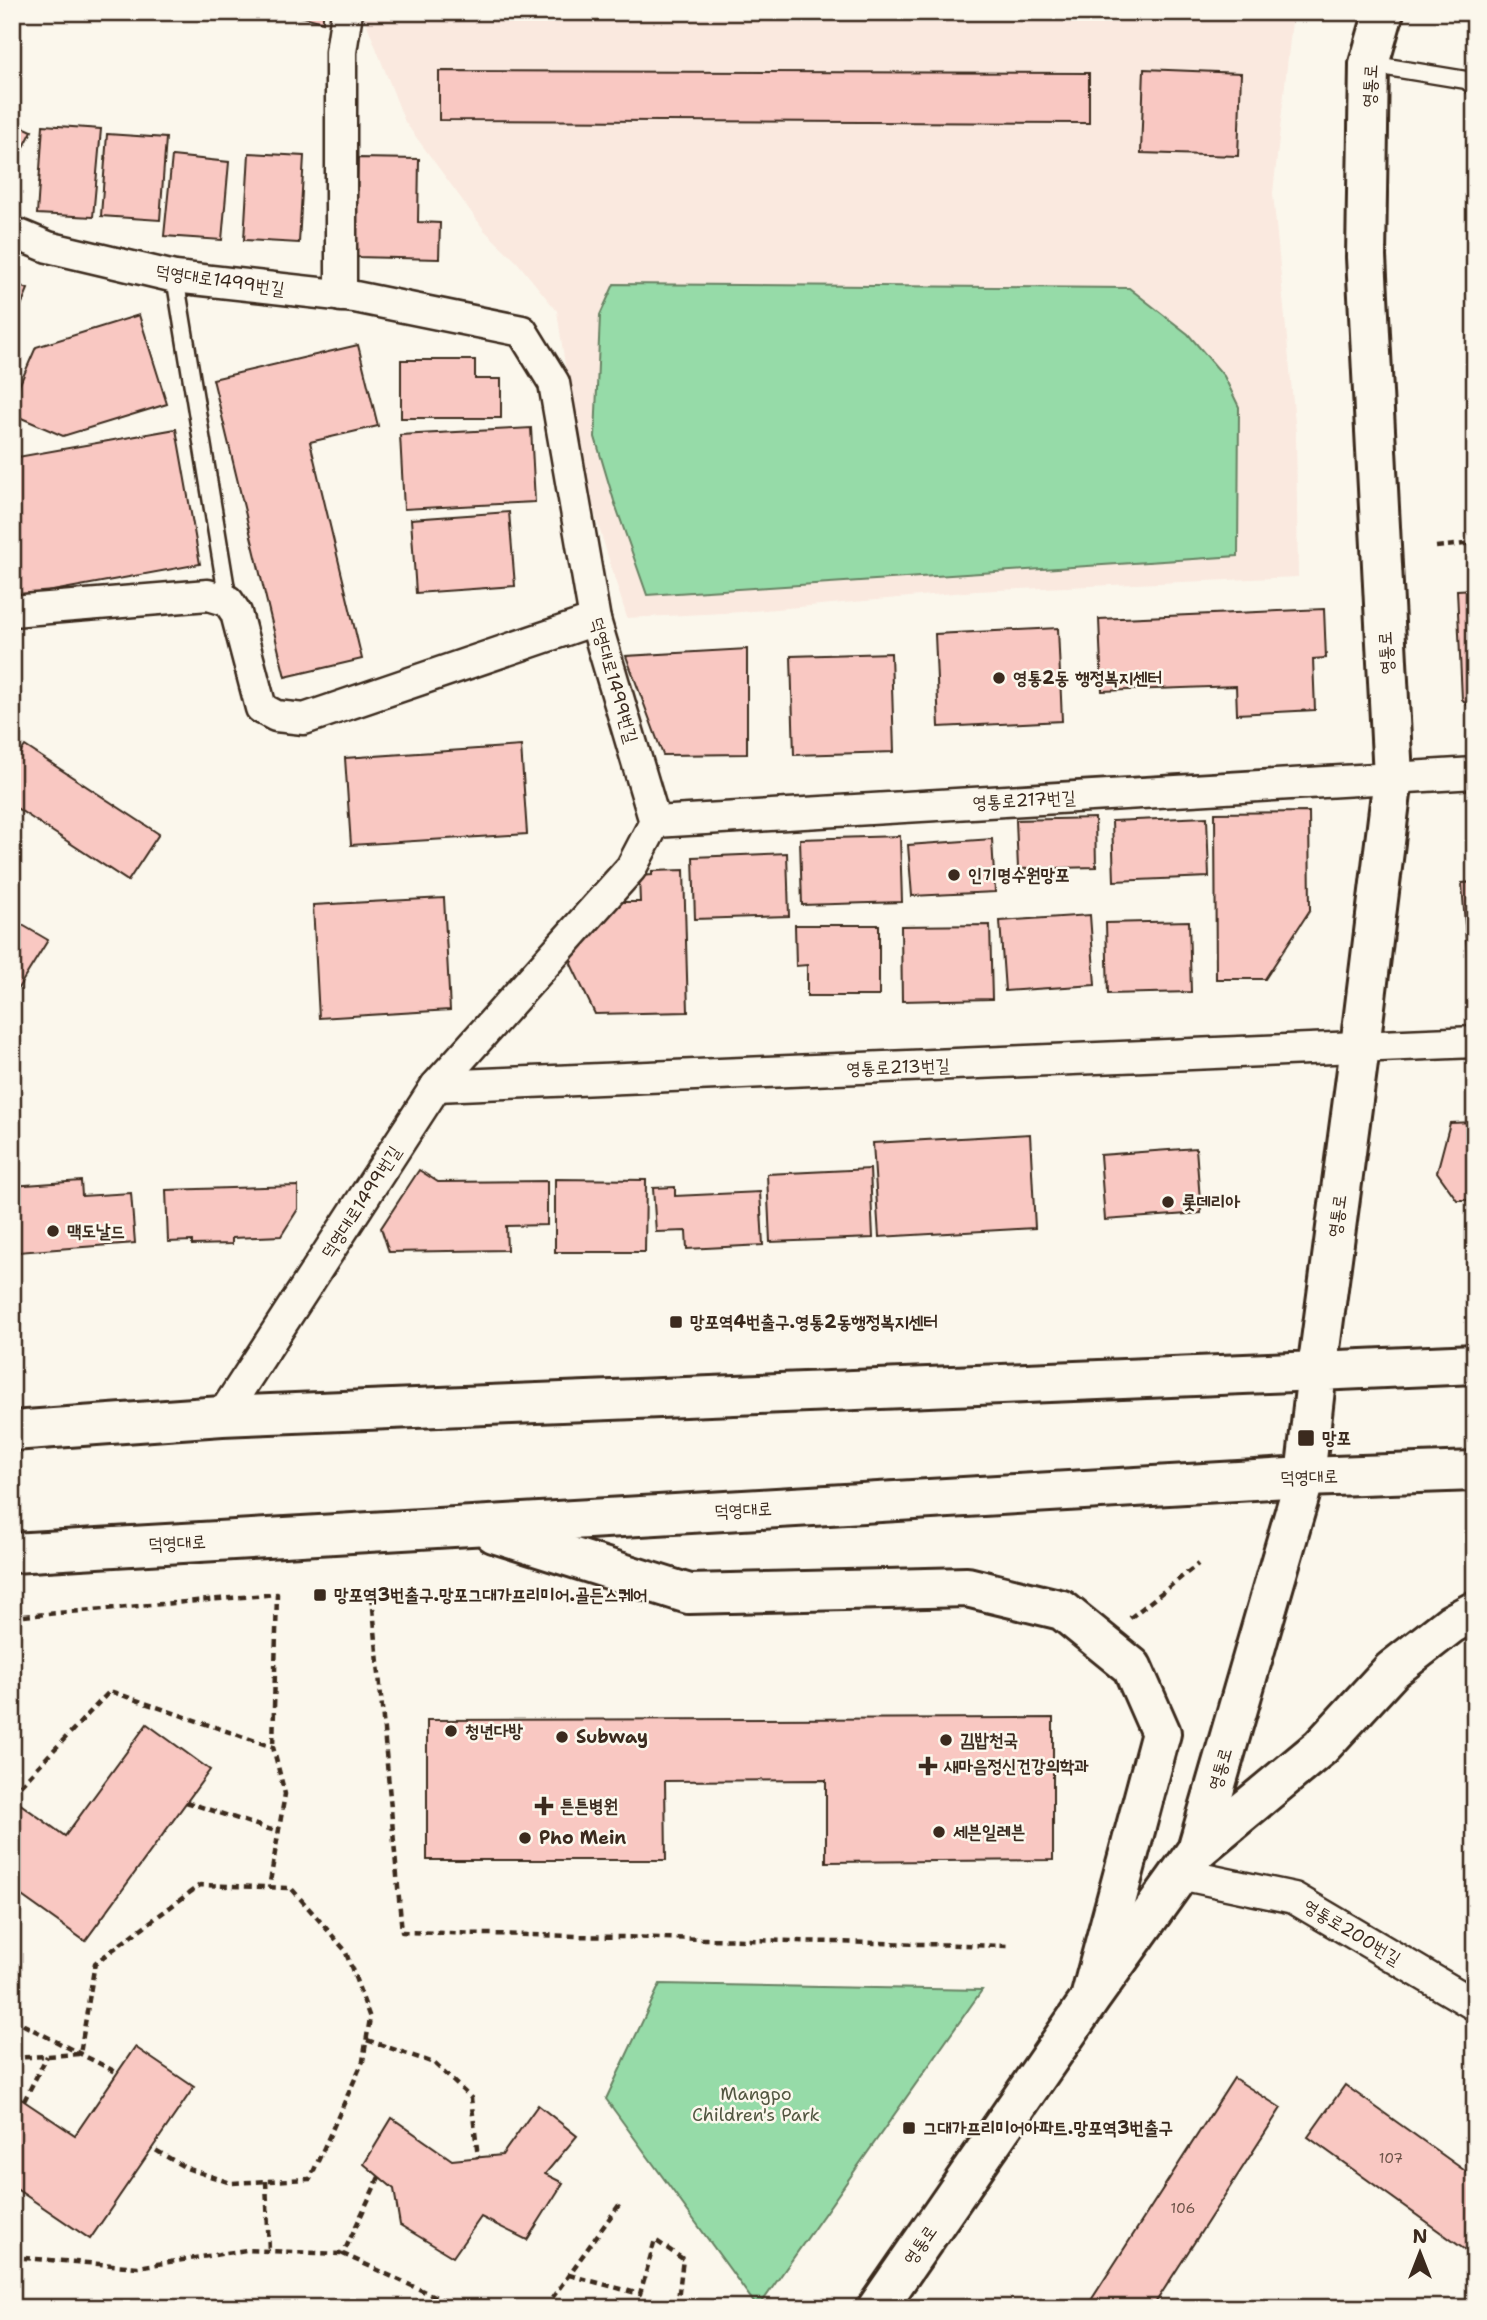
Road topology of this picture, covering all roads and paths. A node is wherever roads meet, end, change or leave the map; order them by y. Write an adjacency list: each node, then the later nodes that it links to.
1 (347, 12): 7 (street)
2 (1384, 12): 3 (street, 영통로)
3 (1369, 64): 4 (lane); 14 (street, 영통로)
4 (1475, 87)
5 (12, 232): 6 (street, 덕영대로1499번길)
6 (175, 277): 7 (street, 덕영대로1499번길); 10 (lane)
7 (341, 296): 12 (street, 덕영대로1499번길)
8 (1475, 543): 9 (path)
9 (1436, 547)
10 (228, 601): 11 (street); 12 (street)
11 (12, 611)
12 (595, 620): 15 (street, 덕영대로1499번길)
13 (1475, 773): 14 (street, 영통로217번길)
14 (1392, 777): 15 (street, 영통로217번길); 17 (street, 영통로)
15 (655, 822): 18 (street, 덕영대로1499번길)
16 (1475, 1042): 17 (street, 영통로213번길)
17 (1360, 1047): 18 (street, 영통로213번길); 20 (street, 영통로)
18 (436, 1086): 21 (street, 덕영대로1499번길)
19 (1475, 1364): 20 (street)
20 (1317, 1371): 21 (street); 24 (street, 영통로)
21 (222, 1416): 22 (street)
22 (12, 1431)
23 (1475, 1471): 24 (street, 덕영대로)
24 (1305, 1477): 25 (street, 덕영대로); 36 (street, 영통로)
25 (472, 1526): 26 (street, 덕영대로); 39 (street)
26 (12, 1553)
27 (1199, 1564): 31 (path)
28 (372, 1596): 38 (path)
29 (1475, 1611): 36 (street)
30 (12, 1617): 32 (path)
31 (1126, 1620)
32 (273, 1747): 33 (path); 35 (path)
33 (12, 1794)
34 (186, 1802): 35 (path)
35 (278, 1832): 37 (path)
36 (1189, 1862): 39 (street, 영통로); 40 (street, 영통로200번길)
37 (268, 1888): 42 (path); 43 (path)
38 (1007, 1946)
39 (1091, 1998): 60 (street, 영통로)
40 (1475, 2005)
41 (12, 2019): 43 (path)
42 (367, 2040): 49 (path); 51 (path)
43 (80, 2054): 44 (path); 46 (path)
44 (47, 2055): 45 (path); 47 (path)
45 (12, 2057)
46 (118, 2073)
47 (24, 2101)
48 (152, 2148): 51 (path)
49 (478, 2157)
50 (379, 2177): 54 (path)
51 (267, 2181): 53 (path)
52 (620, 2205): 56 (path)
53 (268, 2251): 54 (path); 55 (path)
54 (343, 2254): 57 (path)
55 (12, 2257)
56 (569, 2275): 58 (path); 59 (path)
57 (460, 2308)
58 (545, 2308)
59 (677, 2308)
60 (877, 2308)

